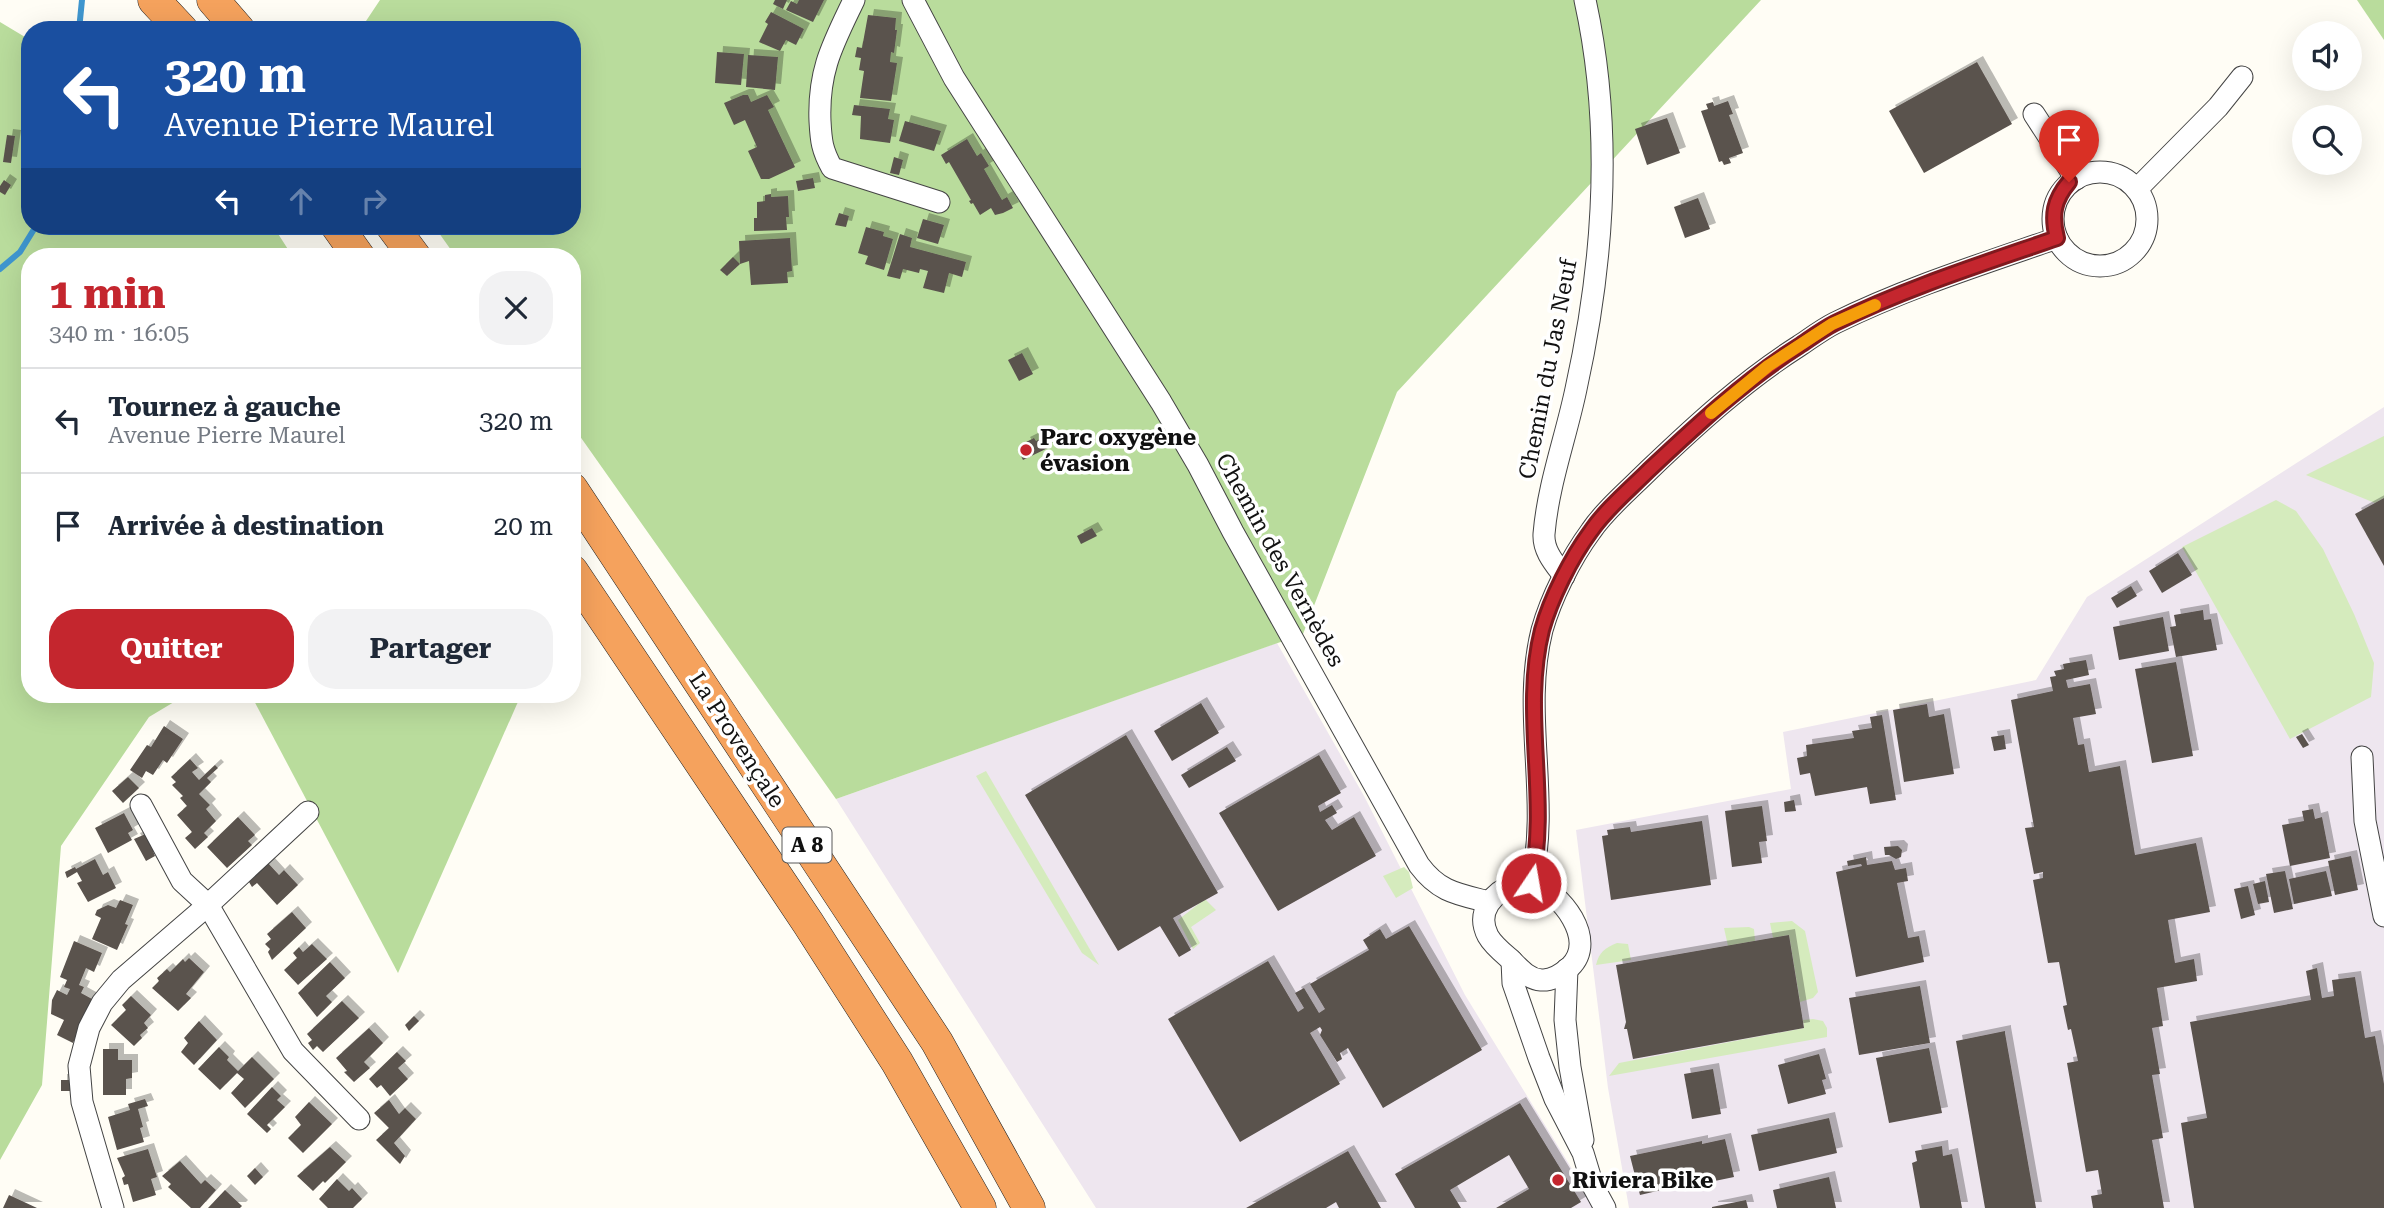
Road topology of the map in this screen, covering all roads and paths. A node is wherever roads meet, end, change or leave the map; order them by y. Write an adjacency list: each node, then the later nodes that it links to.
1 (154, 0): 6 (highway)
2 (213, 0): 7 (highway)
3 (854, 0): 12 (street)
4 (913, 0): 21 (street, Chemin des Vernèdes)
5 (1586, 0): 15 (street, Chemin du Jas Neuf)
6 (173, 21)
7 (231, 21)
8 (2242, 77): 11 (street)
9 (2034, 114): 10 (street)
10 (2076, 179): 11 (street); 13 (street)
11 (2137, 189): 13 (street)
12 (939, 202)
13 (2057, 238): 15 (street)
14 (581, 503): 30 (highway, La Provençale / A 8)
15 (1564, 576): 20 (street)
16 (581, 584): 29 (highway, La Provençale / A 8)
17 (2362, 757): 23 (street)
18 (141, 805): 22 (street)
19 (308, 812): 22 (street)
20 (1531, 883): 21 (street); 25 (street)
21 (1489, 902): 24 (street)
22 (208, 905): 26 (street); 28 (street)
23 (2384, 916)
24 (1512, 961): 25 (street); 27 (street)
25 (1567, 969): 27 (street)
26 (359, 1119)
27 (1583, 1153): 31 (street)
28 (113, 1208)
29 (980, 1208)
30 (1029, 1208)
31 (1605, 1208)

